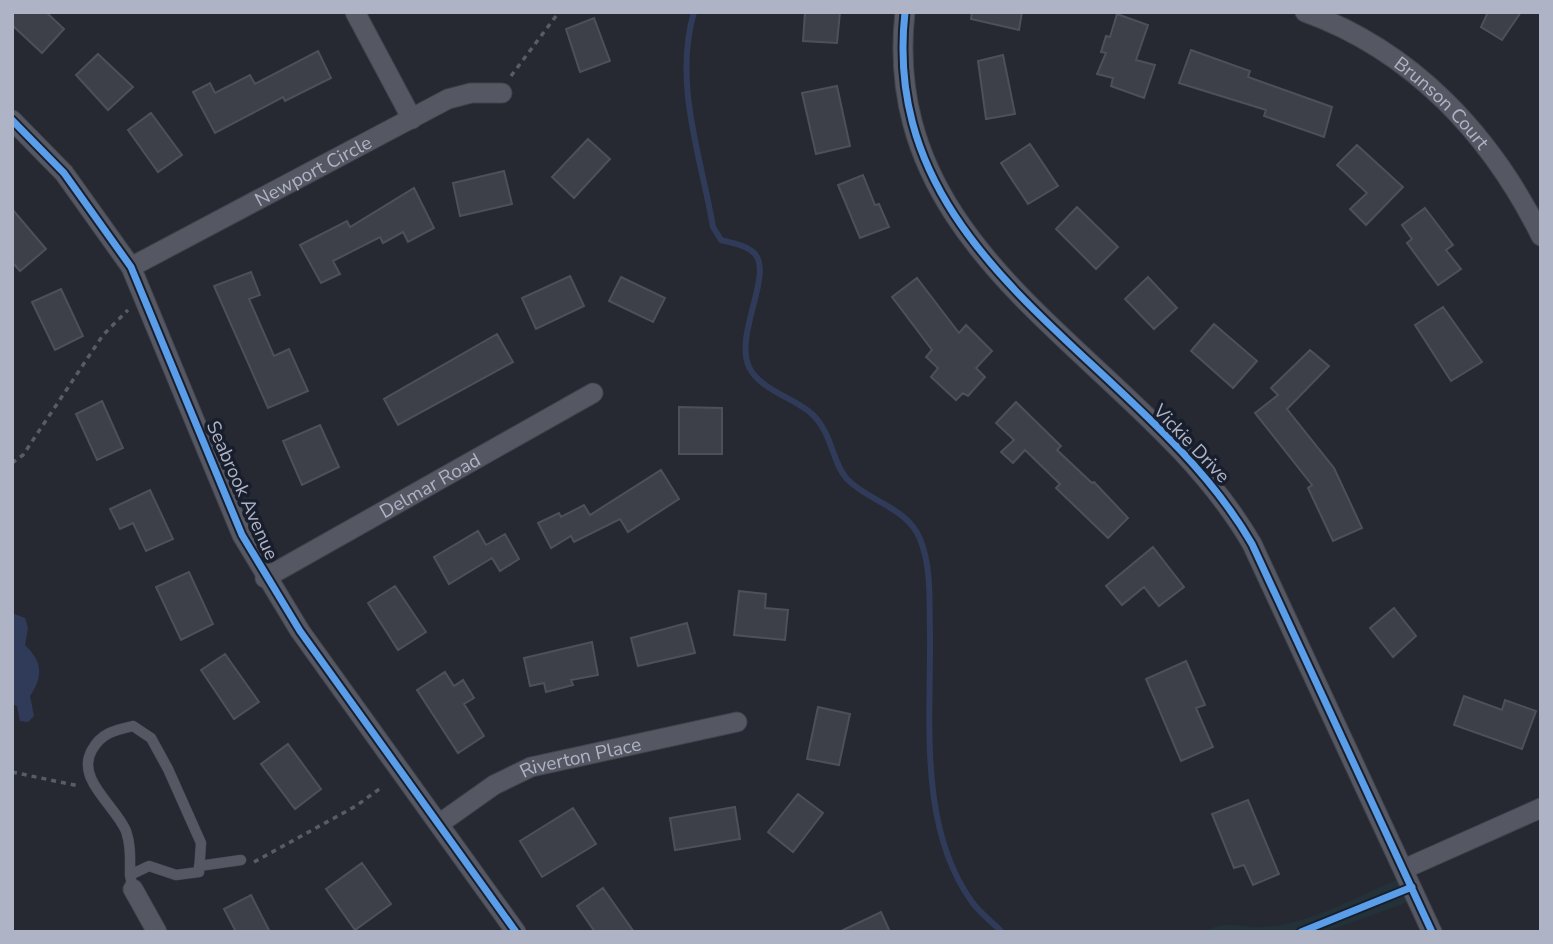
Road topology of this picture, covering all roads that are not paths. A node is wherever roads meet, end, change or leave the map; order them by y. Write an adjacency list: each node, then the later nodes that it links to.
1 (355, 12): 5 (street)
2 (905, 12): 16 (street, Vickie Drive)
3 (1305, 12): 7 (street, Brunson Court)
4 (502, 93): 5 (street, Newport Circle)
5 (412, 119): 8 (street, Newport Circle)
6 (12, 120): 8 (street, Seabrook Avenue)
7 (1541, 236)
8 (131, 267): 10 (street, Seabrook Avenue)
9 (593, 393): 10 (street, Delmar Road)
10 (265, 578): 13 (street, Seabrook Avenue)
11 (737, 722): 13 (street, Riverton Place)
12 (1541, 808): 16 (street)
13 (439, 824): 19 (street, Seabrook Avenue)
14 (240, 860): 15 (lane)
15 (199, 866): 17 (lane); 17 (lane)
16 (1404, 869): 20 (street, Vickie Drive)
17 (132, 882): 18 (street)
18 (157, 932)
19 (516, 932)
20 (1432, 932)

